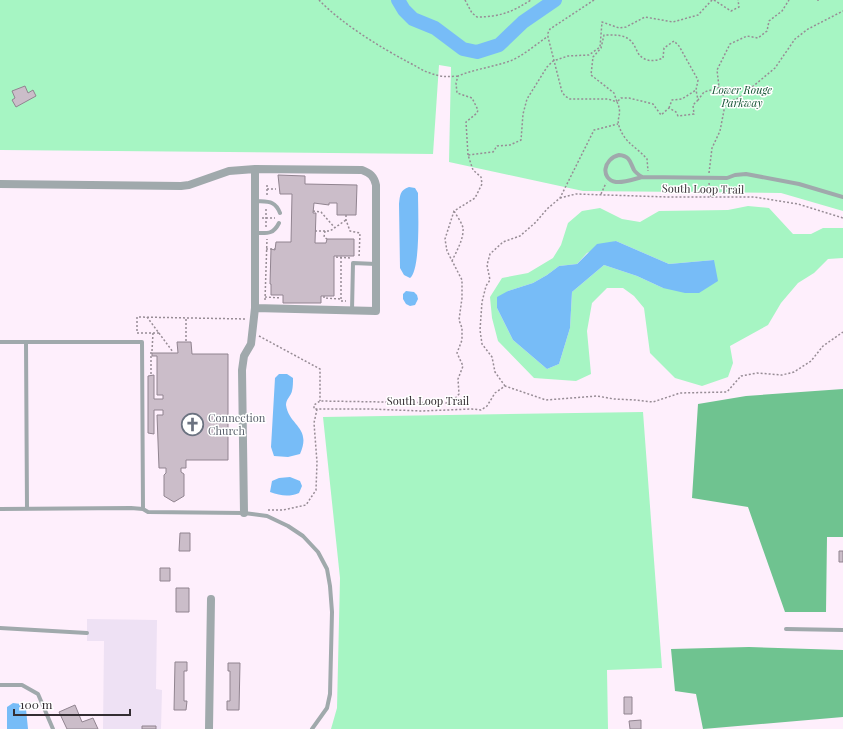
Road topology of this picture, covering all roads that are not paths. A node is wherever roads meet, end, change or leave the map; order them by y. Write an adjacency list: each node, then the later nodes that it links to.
1 (255, 168): 3 (street); 5 (street); 9 (street)
2 (642, 177): 2 (lane); 4 (lane)
3 (0, 184)
4 (843, 197)
5 (255, 201): 6 (lane); 8 (street)
6 (280, 214)
7 (280, 223): 8 (lane)
8 (254, 233): 10 (street)
9 (376, 264): 11 (lane); 11 (street)
10 (255, 308): 11 (street); 17 (street)
11 (352, 310)
12 (0, 342): 13 (lane)
13 (26, 342): 15 (lane); 16 (lane)
14 (0, 509): 15 (lane)
15 (27, 509): 16 (lane)
16 (143, 509): 17 (lane)
17 (244, 513): 26 (lane)
18 (212, 599): 25 (street)
19 (0, 628): 22 (lane)
20 (786, 629): 21 (lane)
21 (843, 630)
22 (87, 633)
23 (0, 685): 24 (lane)
24 (54, 729)
25 (209, 729)
26 (312, 729)

